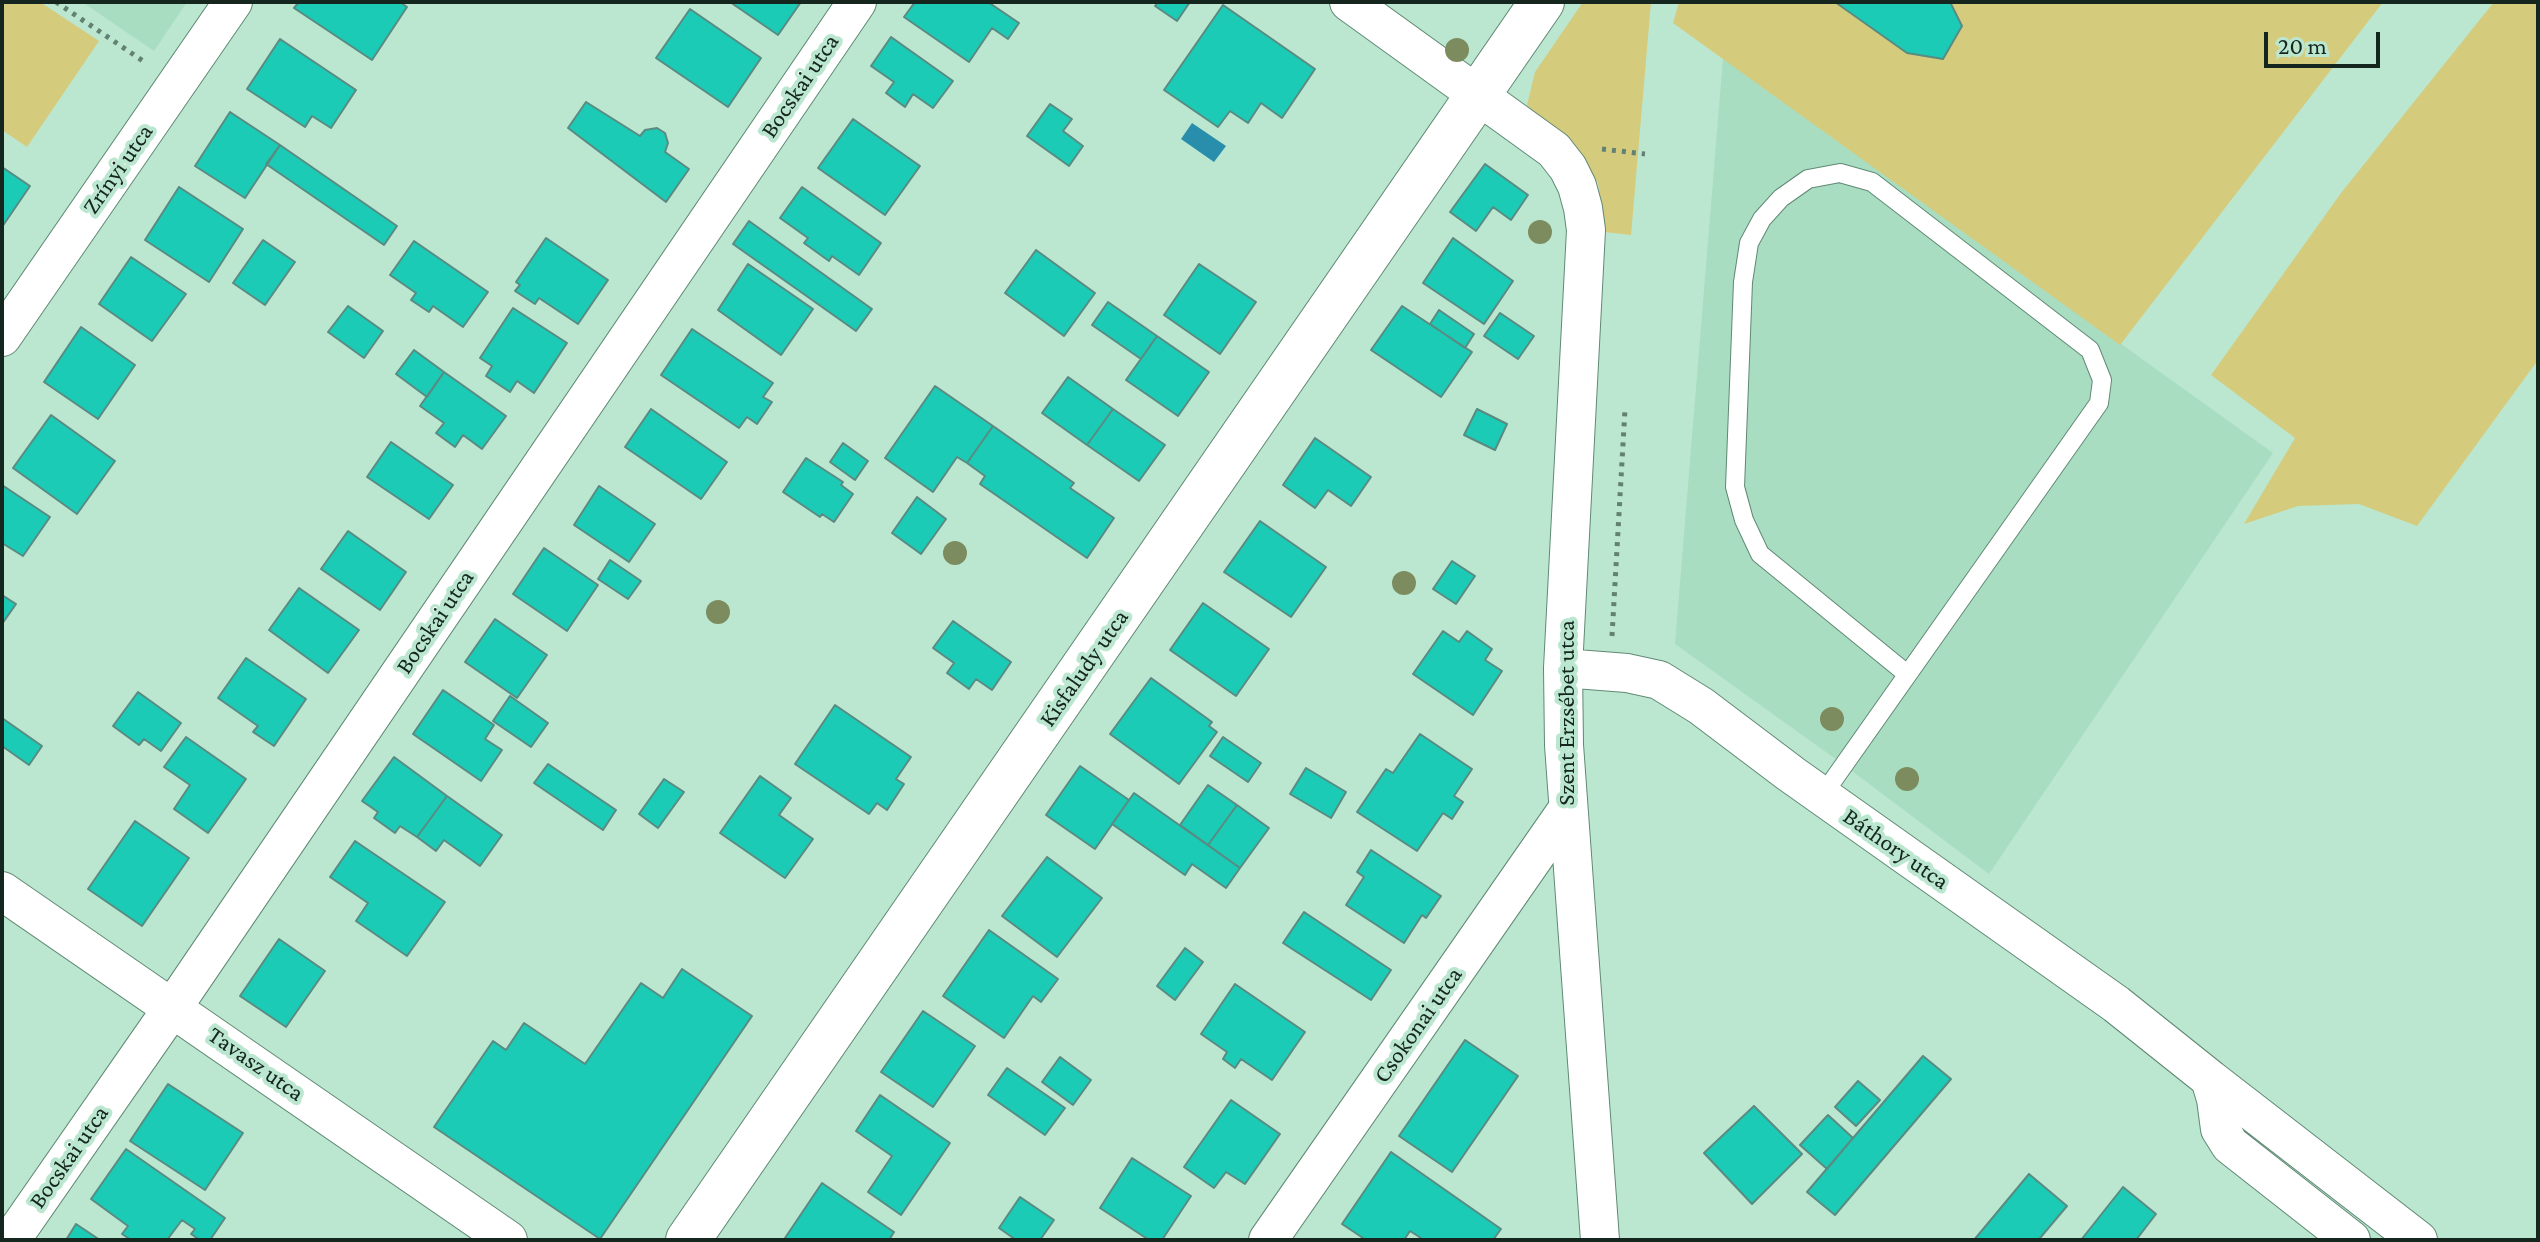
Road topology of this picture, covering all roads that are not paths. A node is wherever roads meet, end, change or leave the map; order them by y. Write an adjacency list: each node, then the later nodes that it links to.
1 (233, 2): 6 (street, Zrínyi utca)
2 (857, 2): 12 (street, Bocskai utca)
3 (1349, 2): 5 (street)
4 (1542, 2): 5 (street)
5 (1480, 95): 7 (street, Szent Erzsébet utca); 16 (street, Kisfaludy utca)
6 (2, 337)
7 (1563, 668): 9 (street, Báthory utca); 10 (street, Szent Erzsébet utca)
8 (1907, 674): 8 (lane); 9 (lane)
9 (1822, 796): 13 (street, Báthory utca)
10 (1567, 810): 17 (street, Csokonai utca); 18 (street, Szent Erzsébet utca)
11 (2, 891): 12 (street, Tavasz utca)
12 (173, 1007): 14 (street, Bocskai utca); 15 (street, Tavasz utca)
13 (2210, 1079): 19 (street); 20 (street, Báthory utca)
14 (11, 1240)
15 (508, 1240)
16 (688, 1240)
17 (1268, 1240)
18 (1600, 1240)
19 (2351, 1240)
20 (2418, 1240)

